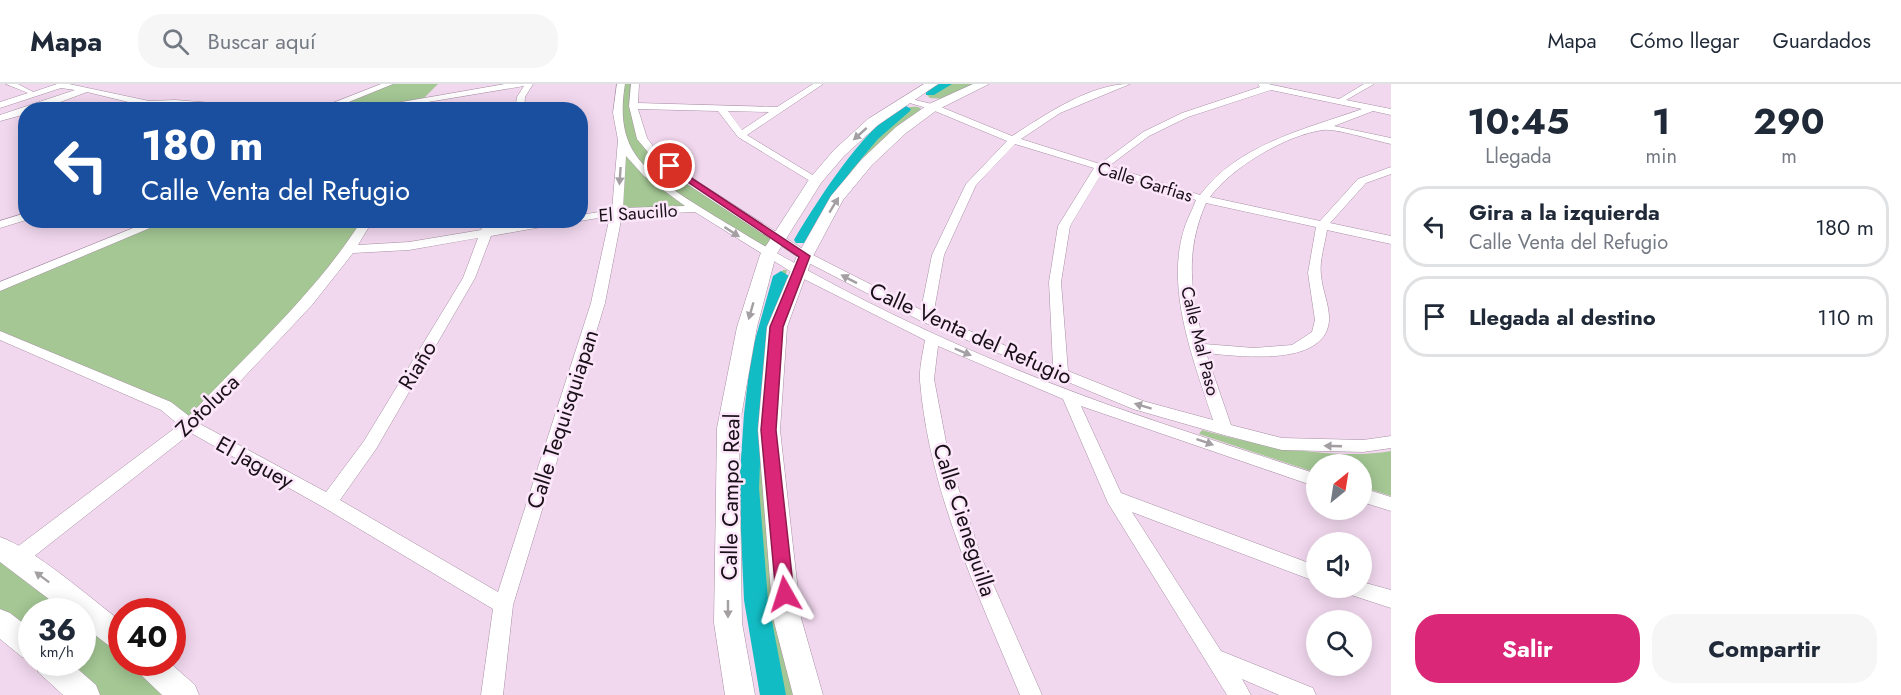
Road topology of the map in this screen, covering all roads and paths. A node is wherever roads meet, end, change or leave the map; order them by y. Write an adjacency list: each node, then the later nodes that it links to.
1 (14, 84): 18 (street)
2 (98, 84): 17 (street)
3 (389, 84): 24 (street)
4 (521, 84): 19 (street)
5 (529, 84): 27 (street)
6 (621, 84): 44 (street, Calle Venta del Refugio)
7 (635, 84): 29 (street, Calle Venta del Refugio)
8 (818, 84): 34 (street)
9 (932, 84): 21 (street, Calle Campo Real)
10 (983, 84): 31 (street, Calle Campo Real)
11 (1126, 84): 43 (street)
12 (1258, 84): 16 (street)
13 (1283, 84): 20 (street)
14 (1370, 84): 20 (street)
15 (64, 85): 17 (street); 28 (street)
16 (1270, 87): 33 (street); 46 (street)
17 (87, 89): 22 (street); 23 (street)
18 (29, 91)
19 (428, 94): 25 (street); 26 (street)
20 (1343, 98): 32 (street)
21 (906, 99): 31 (street, Calle Garfias); 48 (street, Calle Campo Real, one-way to 48)
22 (50, 102)
23 (134, 102)
24 (339, 102)
25 (394, 102)
26 (422, 102)
27 (520, 102)
28 (0, 105)
29 (633, 106): 30 (street); 42 (street, Calle Venta del Refugio)
30 (720, 107): 34 (street); 41 (street)
31 (933, 107): 43 (street, Calle Garfias); 63 (street, Calle Campo Real, one-way to 31)
32 (1391, 107)
33 (1371, 108): 35 (street); 40 (street, Calle Mal Paso)
34 (777, 110): 41 (street)
35 (1391, 112)
36 (18, 113): 37 (street)
37 (14, 114): 38 (street); 39 (street)
38 (18, 116)
39 (0, 117)
40 (1323, 126): 45 (street); 49 (street, Calle Mal Paso)
41 (741, 135): 48 (street)
42 (642, 139): 44 (street); 61 (street, Calle Venta del Refugio)
43 (1013, 140): 46 (street, Calle Garfias); 65 (street)
44 (622, 141): 50 (street, Calle Venta del Refugio); 51 (street, Calle Tequisquiapan, one-way to 51)
45 (1391, 141)
46 (1100, 169): 49 (street, Calle Garfias); 69 (street)
47 (1391, 170): 55 (street)
48 (815, 181): 61 (street, Calle Campo Real)
49 (1203, 199): 55 (street, Calle Garfias); 68 (street, Calle Mal Paso)
50 (696, 209): 51 (street, El Saucillo); 61 (street, Calle Venta del Refugio, one-way to 61)
51 (617, 212): 52 (street, El Saucillo); 83 (street, Calle Tequisquiapan)
52 (588, 217)
53 (18, 219): 54 (street)
54 (0, 225)
55 (1322, 226): 60 (street, Calle Garfias); 68 (street)
56 (144, 228): 64 (street)
57 (364, 228): 62 (street, Zotoluca)
58 (486, 228): 62 (street)
59 (490, 228): 77 (street, Riaño)
60 (1391, 240)
61 (772, 247): 63 (street, Calle Venta del Refugio); 63 (street, Calle Venta del Refugio); 93 (street, Calle Campo Real, one-way to 93)
62 (352, 249): 71 (street, Zotoluca)
63 (801, 264): 65 (street, Calle Venta del Refugio, one-way to 63); 67 (street, Calle Venta del Refugio); 94 (street, Calle Campo Real)
64 (0, 287)
65 (926, 318): 69 (street, Calle Venta del Refugio)
66 (0, 335): 71 (street, El Jaguey)
67 (932, 339): 70 (street, Calle Venta del Refugio, one-way to 70); 95 (street, Calle Cieneguilla)
68 (1198, 348): 72 (street, Calle Mal Paso)
69 (1061, 373): 72 (street, Calle Venta del Refugio, one-way to 69)
70 (1069, 395): 74 (street, Calle Venta del Refugio, one-way to 74); 75 (street)
71 (190, 425): 77 (street, El Jaguey); 79 (street, Zotoluca)
72 (1224, 429): 73 (street, Calle Venta del Refugio, one-way to 72)
73 (1391, 442)
74 (1306, 477)
75 (1114, 498): 80 (street); 87 (street)
76 (1372, 498): 78 (street)
77 (329, 502): 83 (street, El Jaguey)
78 (1391, 504)
79 (8, 554): 85 (street, one-way to 79)
80 (1306, 570)
81 (1372, 593): 82 (street)
82 (1391, 599)
83 (503, 605): 92 (street, Calle Tequisquiapan)
84 (0, 622): 86 (street)
85 (108, 629)
86 (18, 637)
87 (1214, 658): 96 (street); 97 (street)
88 (64, 676): 90 (street)
89 (163, 676): 91 (street)
90 (85, 695)
91 (184, 695)
92 (492, 695)
93 (740, 695)
94 (808, 695)
95 (1031, 695)
96 (1240, 695)
97 (1305, 695)

